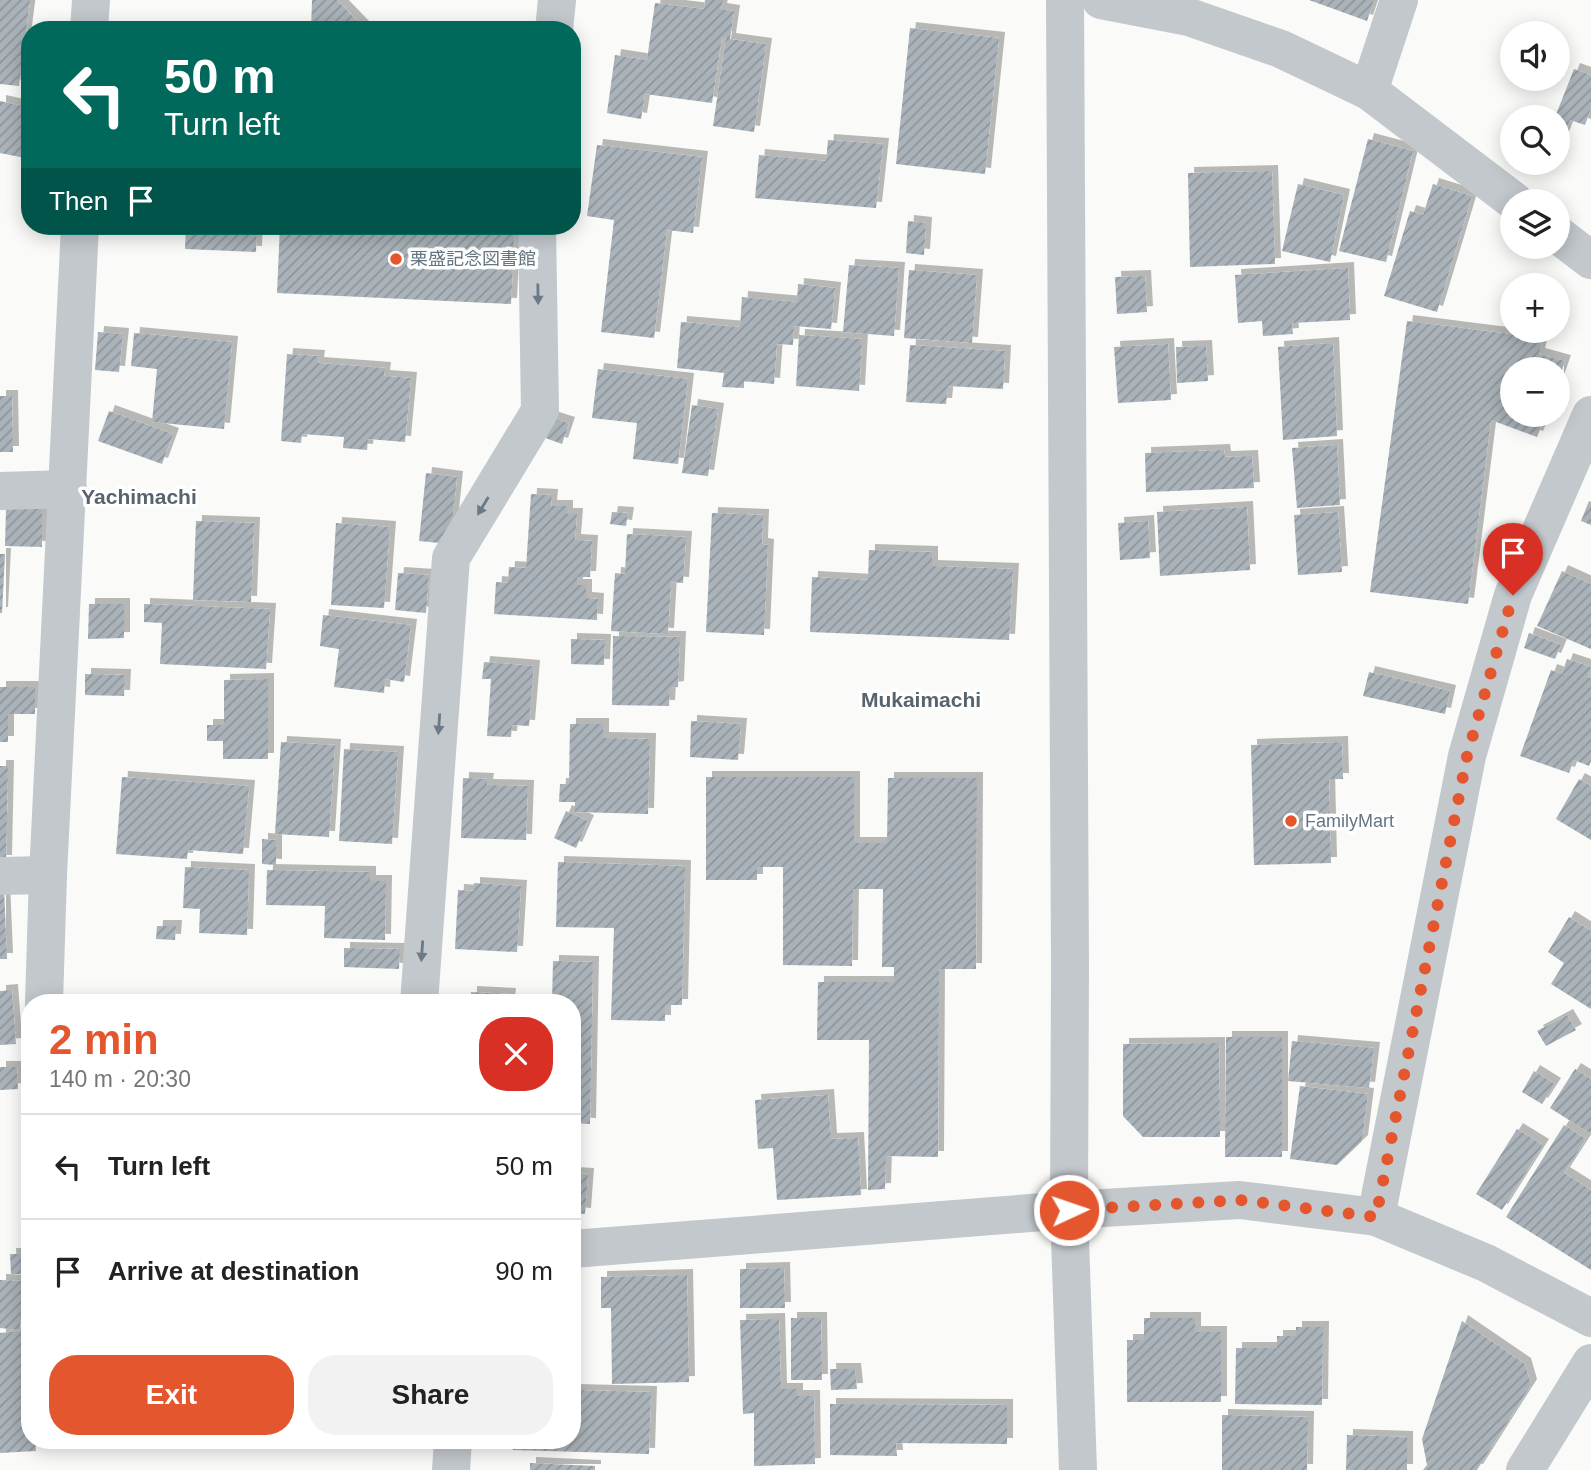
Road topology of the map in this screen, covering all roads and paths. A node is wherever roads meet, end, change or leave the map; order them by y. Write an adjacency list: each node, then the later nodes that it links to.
1 (90, 0): 6 (street)
2 (557, 0): 7 (street)
3 (1065, 0): 21 (street)
4 (1101, 0): 8 (street)
5 (1399, 0): 8 (street)
6 (89, 21)
7 (555, 21)
8 (1369, 91): 9 (street)
9 (1500, 190)
10 (80, 235): 15 (street)
11 (537, 235): 20 (street, one-way to 20)
12 (1570, 243): 13 (street)
13 (1591, 260)
14 (1591, 415): 22 (street)
15 (68, 489): 16 (street); 17 (street)
16 (0, 491)
17 (48, 875): 18 (street); 19 (street)
18 (0, 876)
19 (44, 994)
20 (420, 994)
21 (1069, 1210): 22 (street); 23 (street); 28 (street)
22 (1376, 1217): 24 (street)
23 (581, 1248)
24 (1591, 1318)
25 (1591, 1363): 29 (street)
26 (452, 1449): 27 (street)
27 (451, 1470)
28 (1078, 1470)
29 (1525, 1470)

